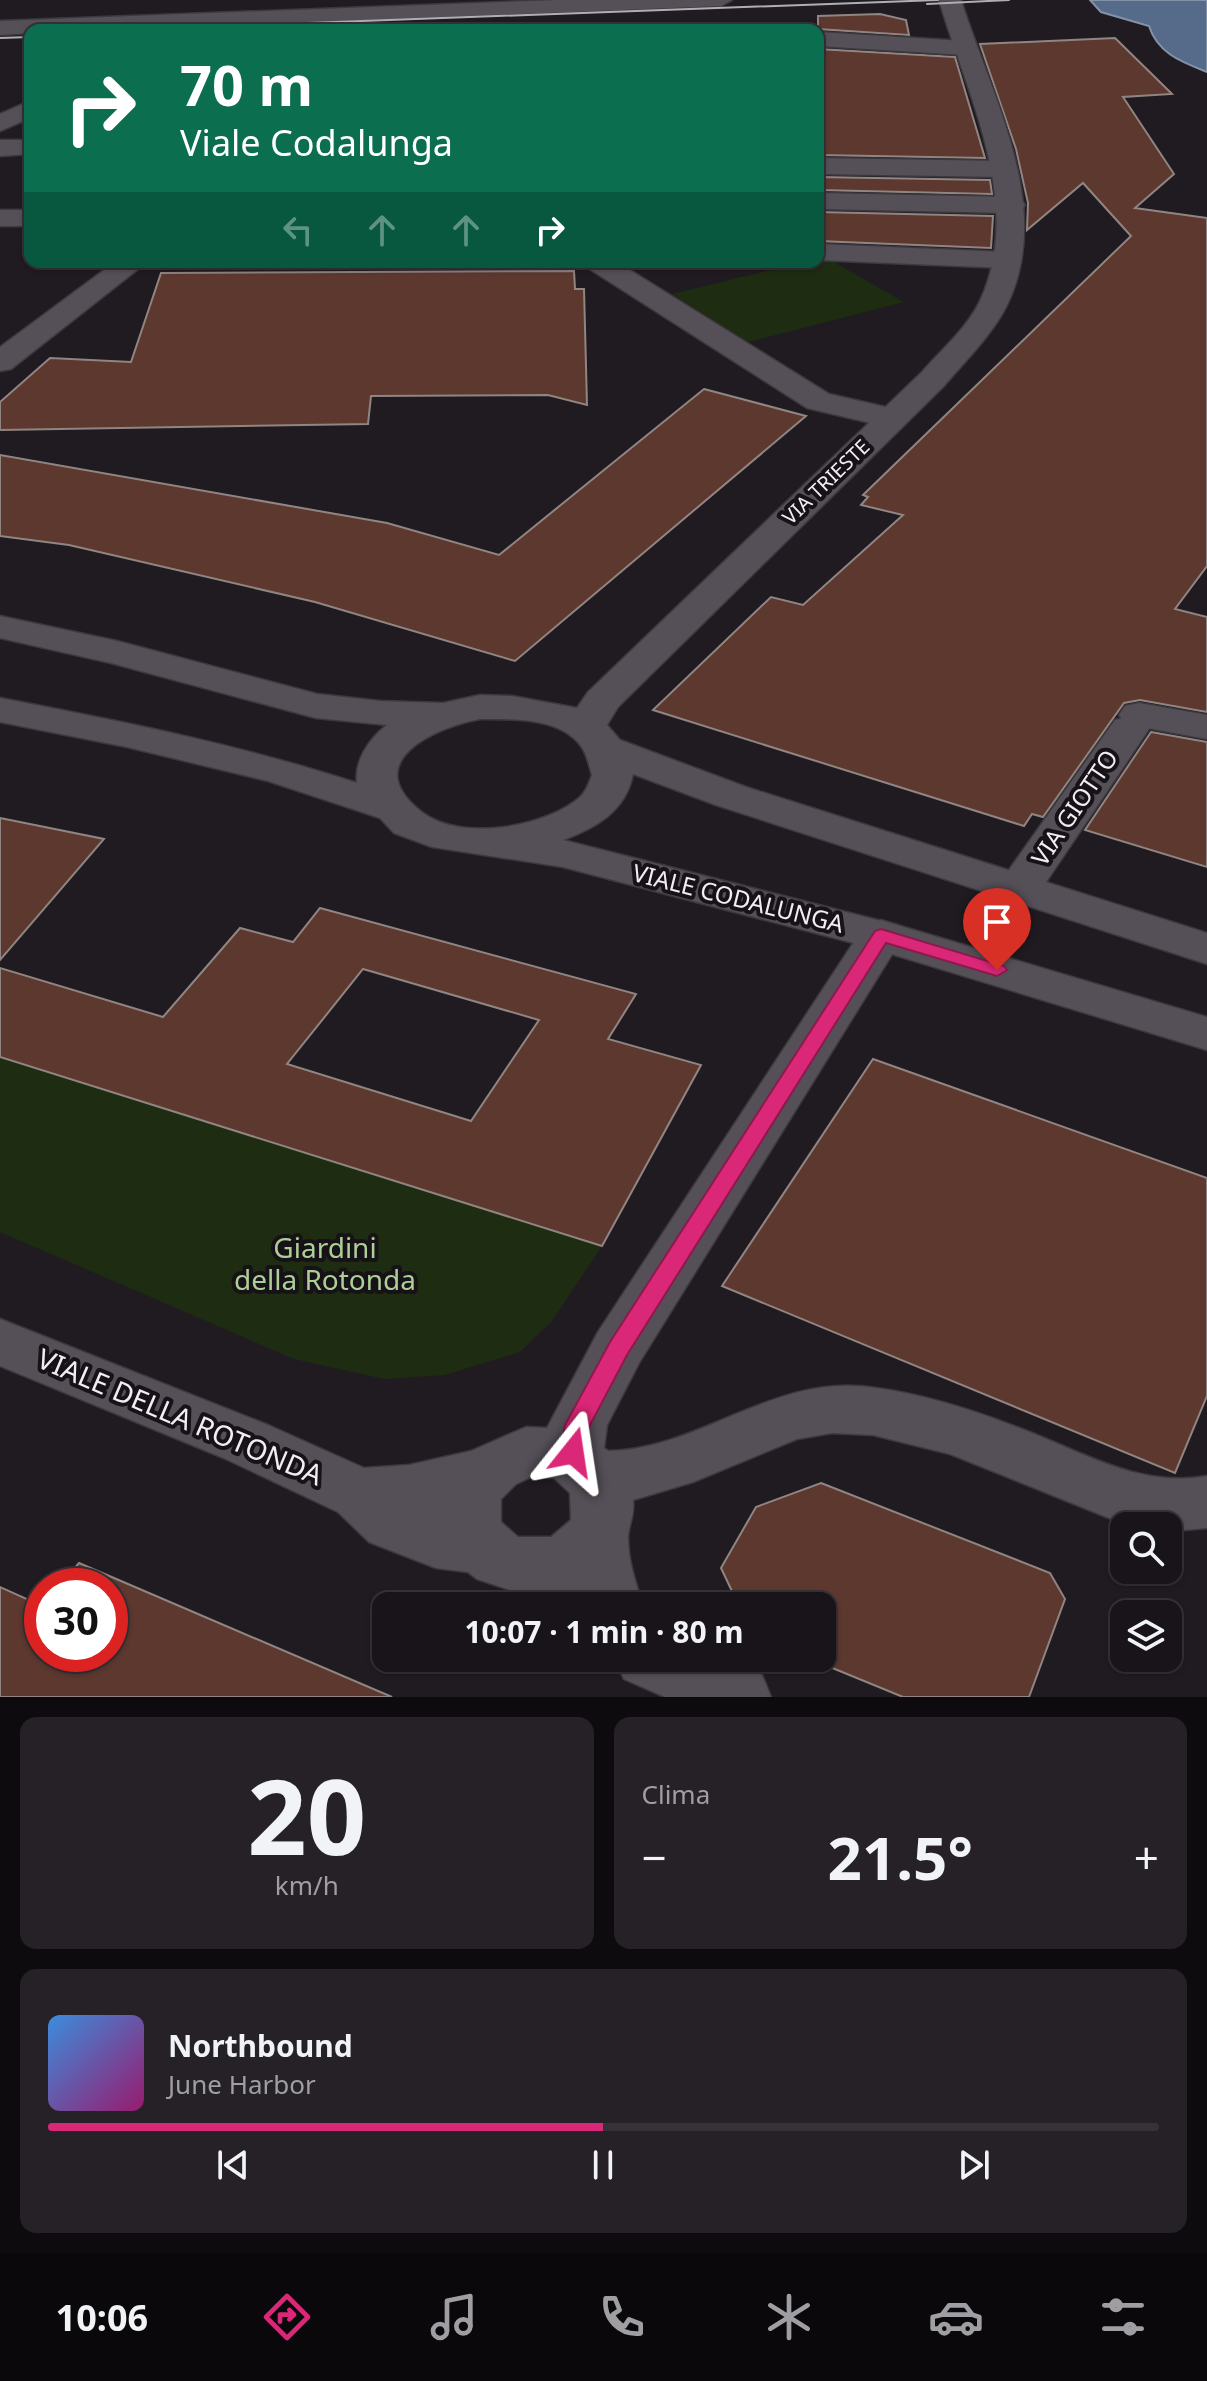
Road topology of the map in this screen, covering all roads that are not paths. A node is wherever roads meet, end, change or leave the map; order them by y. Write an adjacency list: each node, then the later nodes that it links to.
1 (721, 0): 3 (street)
2 (950, 0): 8 (street, VIA TRIESTE)
3 (507, 4): 4 (street)
4 (84, 24)
5 (24, 27): 6 (street)
6 (0, 28)
7 (824, 39): 8 (street)
8 (964, 48): 14 (street, VIA TRIESTE)
9 (24, 111): 10 (street)
10 (0, 124)
11 (24, 147): 12 (street)
12 (0, 148)
13 (824, 166): 14 (street)
14 (1004, 169): 16 (street, VIA TRIESTE)
15 (824, 201): 16 (street)
16 (1012, 205): 22 (street, VIA TRIESTE)
17 (0, 218): 18 (street)
18 (24, 218)
19 (0, 235): 20 (street)
20 (24, 235)
21 (824, 252): 22 (street)
22 (1007, 260): 26 (street, VIA TRIESTE)
23 (125, 268): 25 (street)
24 (607, 268): 26 (street)
25 (0, 362)
26 (892, 418): 31 (street, VIA TRIESTE)
27 (0, 627): 29 (street)
28 (0, 710): 32 (street)
29 (442, 714): 31 (street); 32 (street)
30 (1207, 727): 34 (street, VIA GIOTTO)
31 (595, 739): 33 (street); 34 (street)
32 (390, 808): 33 (street)
33 (497, 842): 35 (street, VIALE CODALUNGA)
34 (1020, 887): 36 (street)
35 (881, 935): 37 (street, VIALE CODALUNGA); 40 (street)
36 (1207, 949)
37 (1207, 1034)
38 (0, 1342): 41 (street, VIALE DELLA ROTONDA)
39 (483, 1473): 40 (street, VIALE DELLA ROTONDA); 41 (street, VIALE DELLA ROTONDA); 43 (street)
40 (589, 1491): 42 (street); 43 (street, VIALE DELLA ROTONDA); 44 (street)
41 (360, 1494): 43 (street, VIALE DELLA ROTONDA)
42 (1207, 1502)
43 (529, 1574)
44 (607, 1592)
45 (680, 1672): 46 (street)
46 (738, 1697)

